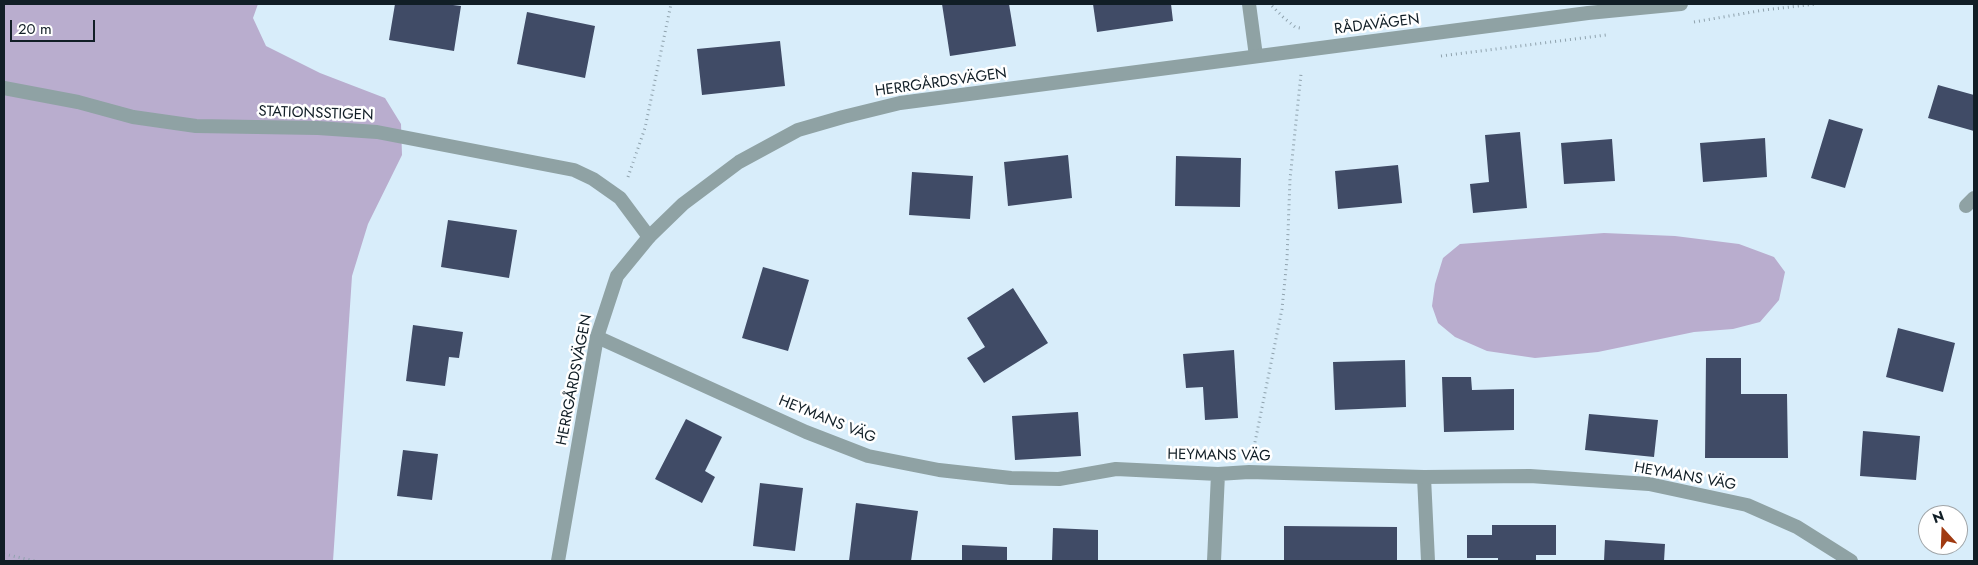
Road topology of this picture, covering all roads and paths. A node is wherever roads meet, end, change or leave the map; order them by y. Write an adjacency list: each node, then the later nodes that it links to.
1 (671, 4): 13 (path)
2 (1249, 4): 7 (street)
3 (1672, 4): 7 (street, RÅDAVÄGEN)
4 (1816, 4): 5 (path)
5 (1691, 22)
6 (1615, 34): 8 (path)
7 (1256, 56): 14 (street, HERRGÅRDSVÄGEN)
8 (1440, 56)
9 (1310, 73): 10 (path)
10 (1301, 74): 11 (path); 16 (path)
11 (1291, 75)
12 (4, 88): 13 (street, STATIONSSTIGEN)
13 (620, 198): 14 (street, STATIONSSTIGEN)
14 (649, 237): 15 (street, HERRGÅRDSVÄGEN)
15 (597, 337): 17 (street, HEYMANS VÄG); 21 (street, HERRGÅRDSVÄGEN)
16 (1249, 472): 17 (street, HEYMANS VÄG); 18 (street, HEYMANS VÄG)
17 (1218, 474): 22 (street)
18 (1424, 477): 23 (street); 24 (street, HEYMANS VÄG)
19 (4, 554): 20 (path)
20 (35, 561)
21 (558, 561)
22 (1214, 561)
23 (1428, 561)
24 (1851, 561)

